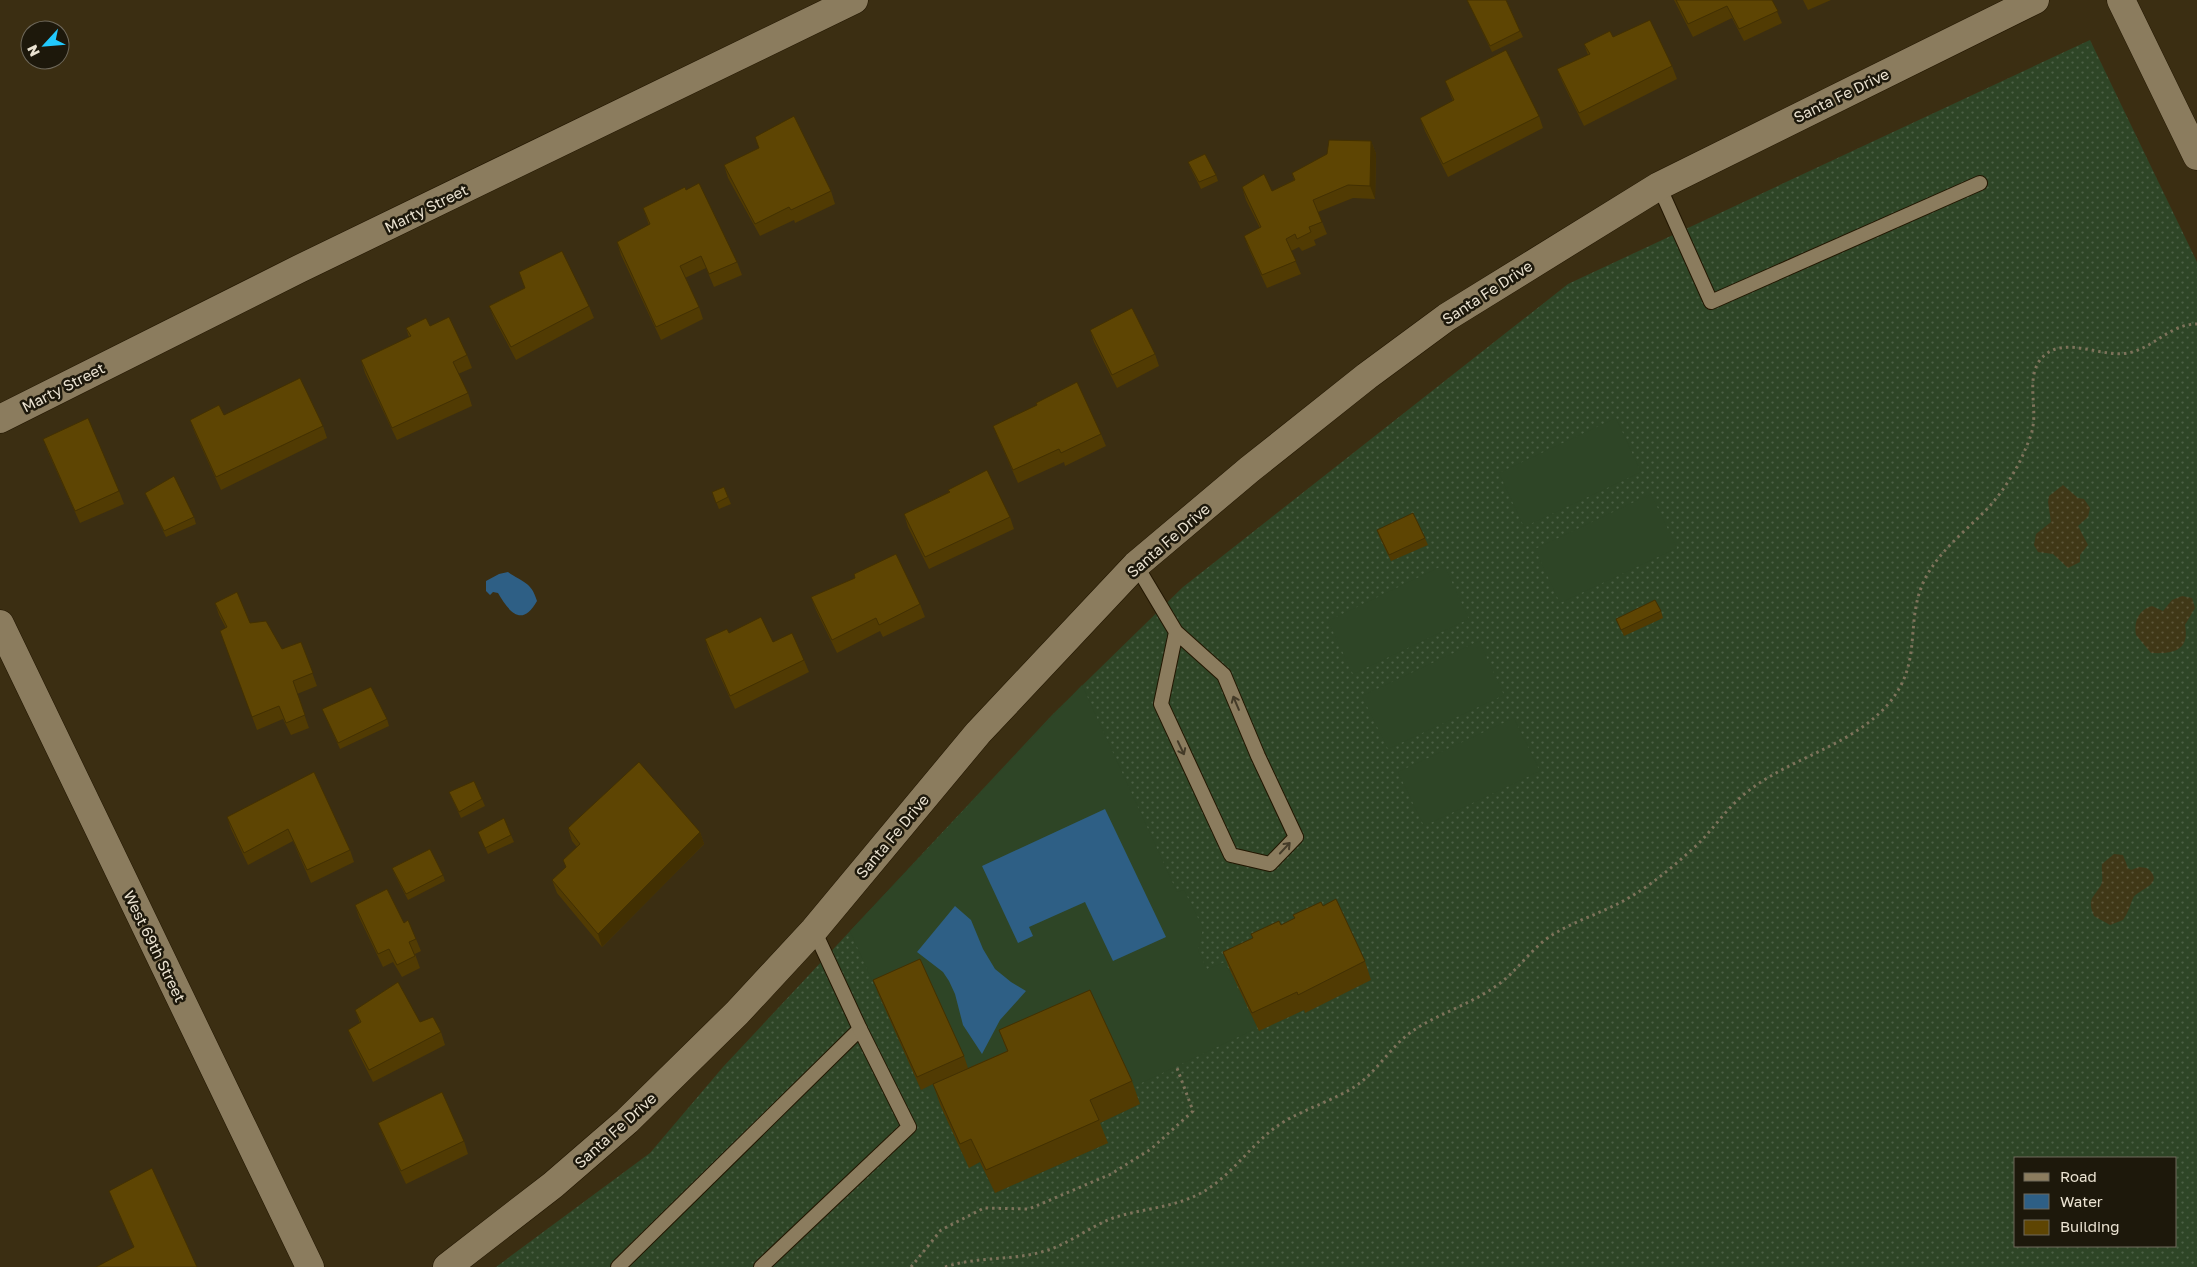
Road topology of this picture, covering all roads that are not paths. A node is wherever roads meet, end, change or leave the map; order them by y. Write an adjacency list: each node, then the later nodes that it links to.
1 (854, 0): 7 (street, Marty Street)
2 (2035, 0): 6 (street, Santa Fe Drive)
3 (2122, 0): 4 (street)
4 (2197, 156)
5 (1980, 183): 6 (lane)
6 (1659, 186): 8 (street, Santa Fe Drive)
7 (0, 419)
8 (1136, 565): 10 (lane); 11 (street, Santa Fe Drive)
9 (0, 624): 13 (street, West 69th Street)
10 (1176, 632): 10 (lane, one-way to 10)
11 (814, 930): 12 (lane); 14 (street, Santa Fe Drive)
12 (860, 1029): 15 (lane); 16 (lane)
13 (310, 1267)
14 (447, 1267)
15 (618, 1267)
16 (761, 1267)

